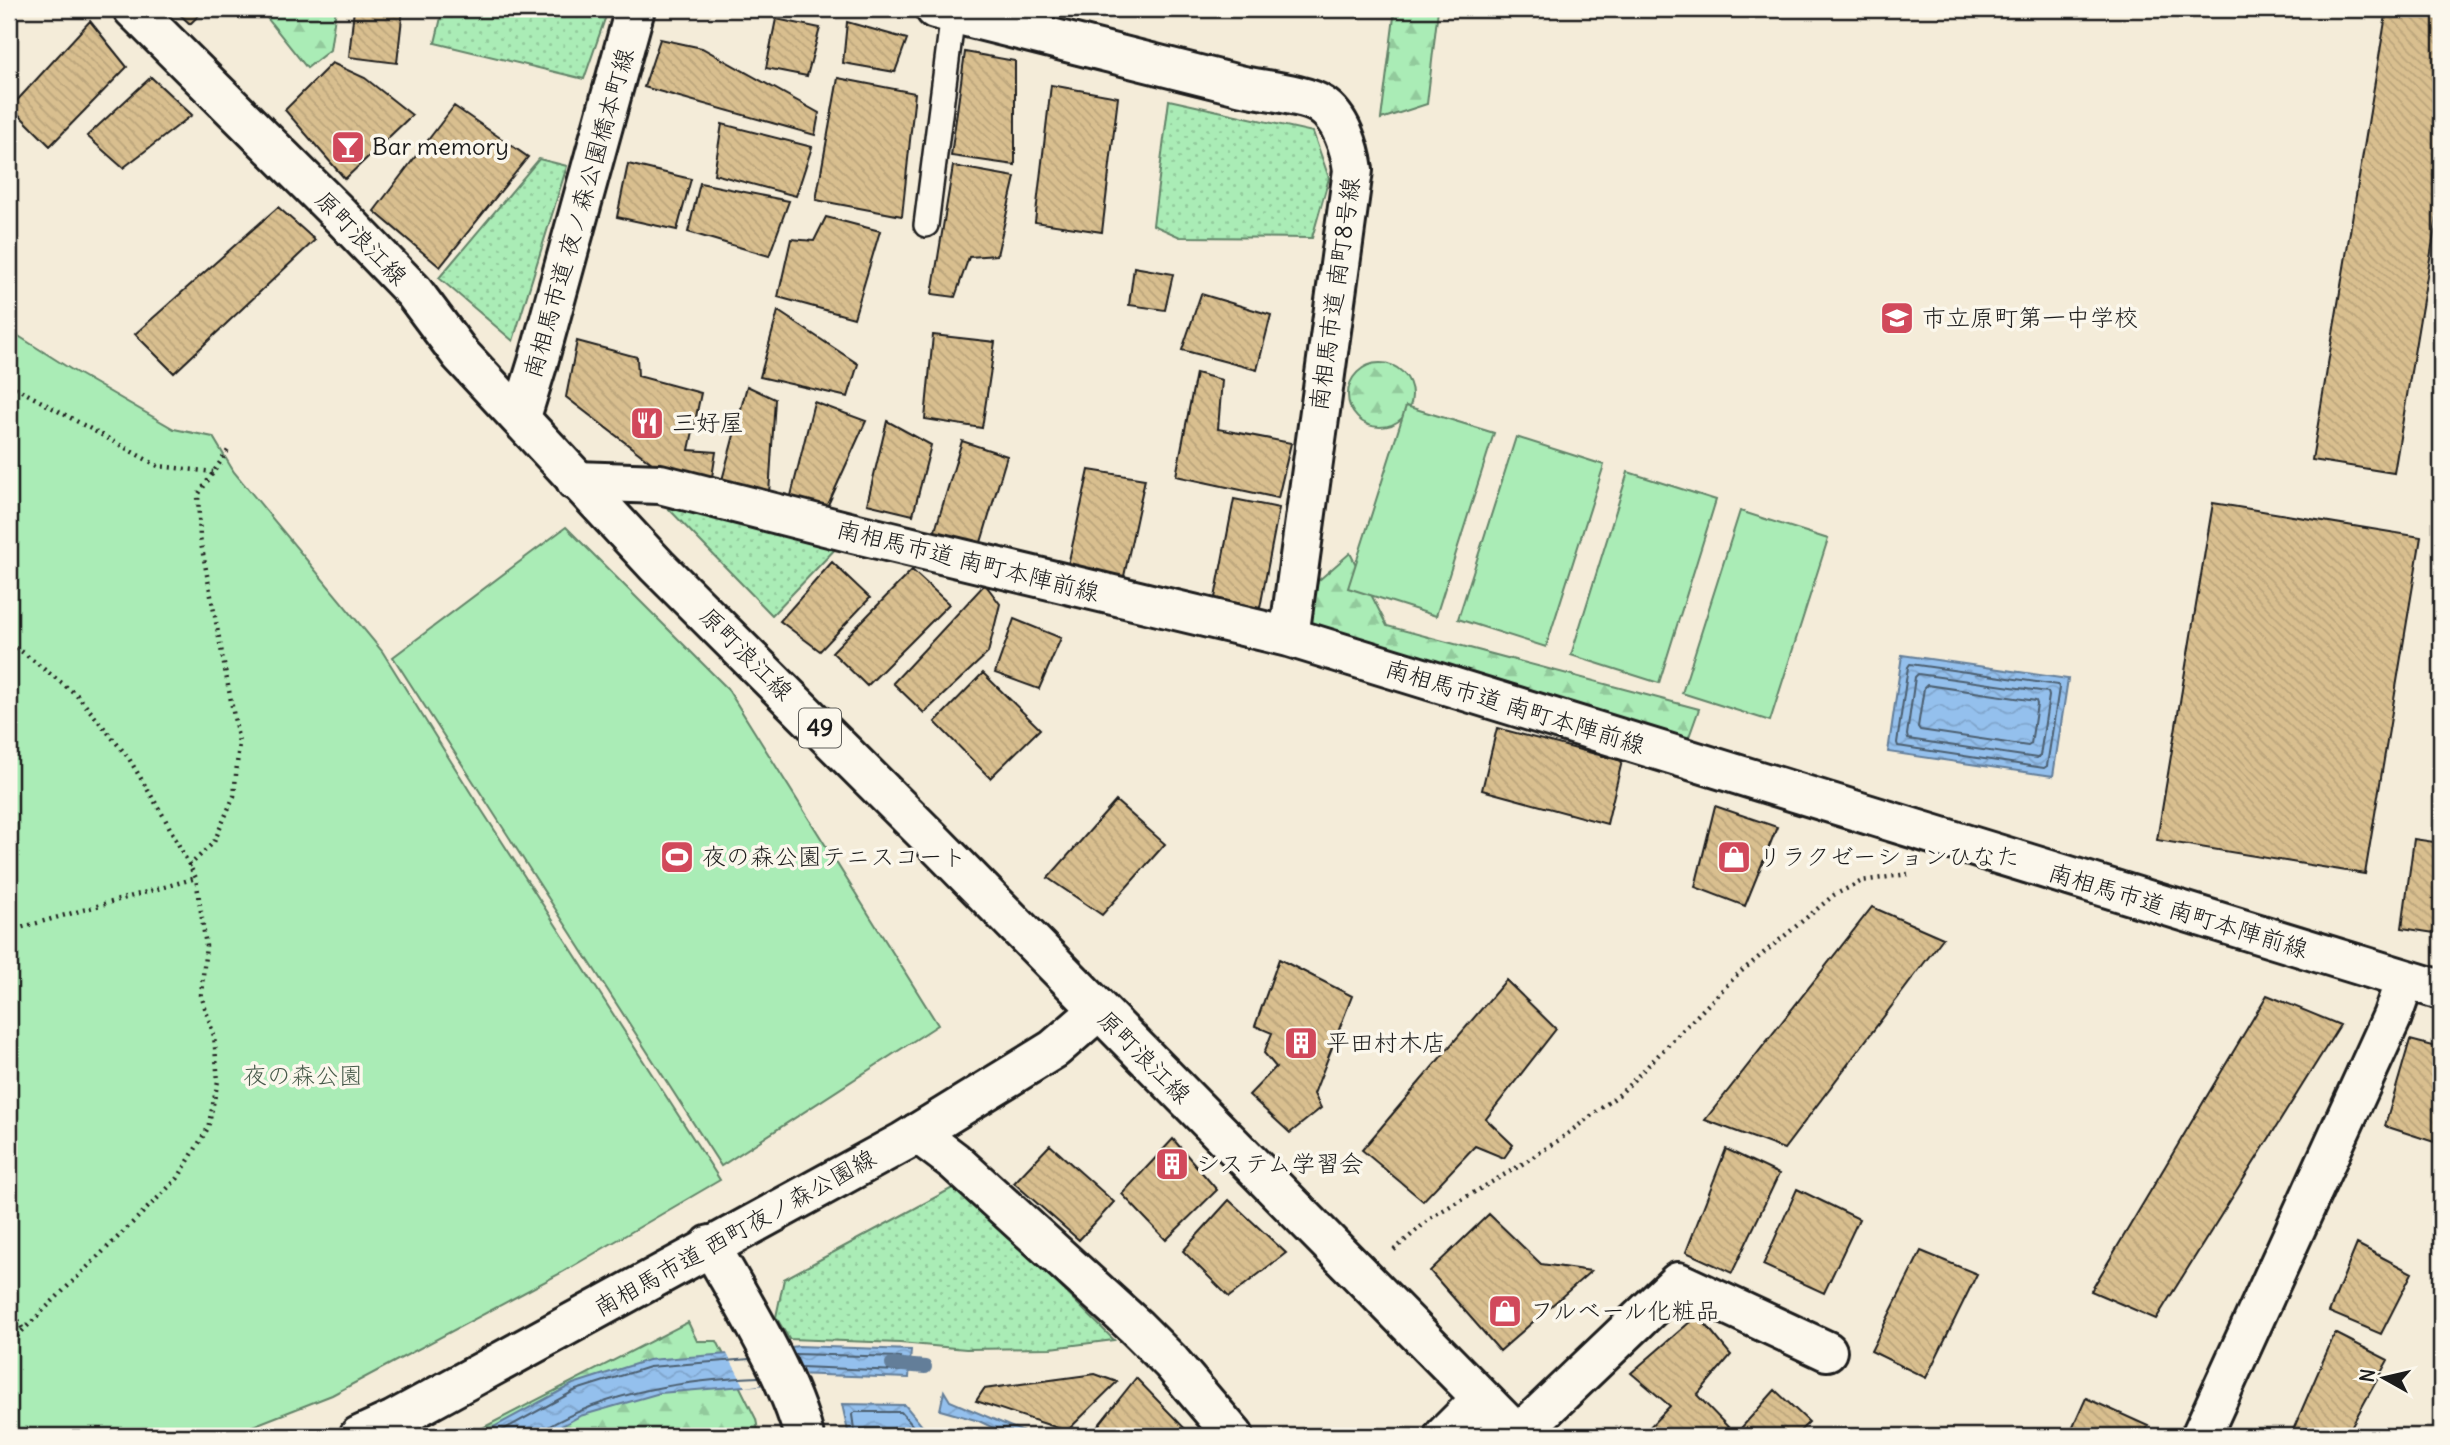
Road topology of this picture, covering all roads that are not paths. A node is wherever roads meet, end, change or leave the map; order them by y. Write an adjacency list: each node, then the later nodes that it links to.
1 (133, 9): 5 (street, 原町浪江線 / 49)
2 (635, 9): 5 (street, 南相馬市道 夜ノ森公園橋本町線)
3 (944, 11): 4 (lane); 7 (street, 南相馬市道 南町8号線)
4 (926, 225)
5 (521, 417): 6 (street, 原町浪江線 / 49)
6 (576, 481): 7 (street, 南相馬市道 南町本陣前線); 10 (street, 原町浪江線 / 49)
7 (1289, 637): 8 (street, 南相馬市道 南町本陣前線)
8 (2405, 980): 9 (street, 南相馬市道 南町本陣前線); 20 (street)
9 (2441, 990)
10 (1098, 1011): 11 (street, 南相馬市道 西町夜ノ森公園線); 14 (street, 原町浪江線 / 49)
11 (917, 1133): 12 (street, 南相馬市道 西町夜ノ森公園線); 17 (street)
12 (710, 1245): 15 (street, 南相馬市道 西町夜ノ森公園線); 16 (street)
13 (1827, 1351): 19 (street)
14 (1480, 1399): 18 (street); 19 (street, 原町浪江線 / 49)
15 (359, 1436)
16 (804, 1436)
17 (1234, 1436)
18 (1444, 1436)
19 (1518, 1436)
20 (2201, 1436)

